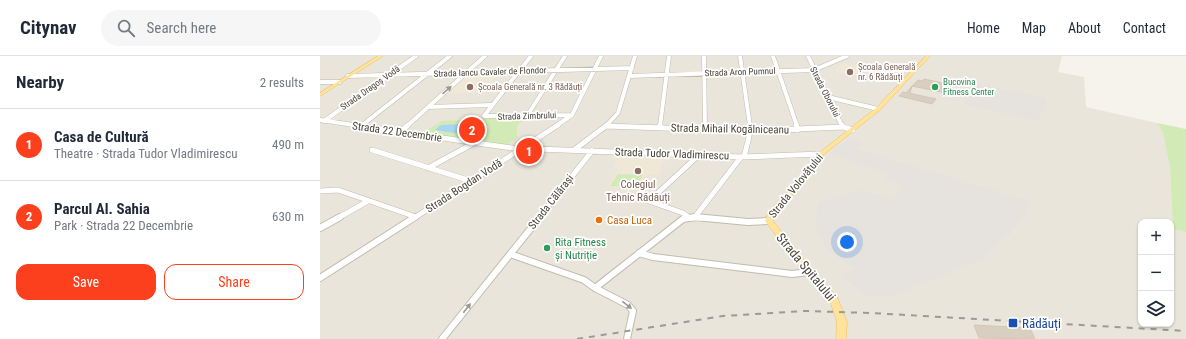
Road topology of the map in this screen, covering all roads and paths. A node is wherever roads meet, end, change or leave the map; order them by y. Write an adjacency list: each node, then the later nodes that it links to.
1 (381, 56): 28 (main road)
2 (416, 56): 27 (street, Strada Dragoș Vodă)
3 (450, 56): 25 (street)
4 (485, 56): 23 (street)
5 (531, 56): 20 (street)
6 (566, 56): 18 (street)
7 (601, 56): 17 (street)
8 (635, 56): 16 (street)
9 (669, 56): 26 (street)
10 (704, 56): 24 (street)
11 (740, 56): 22 (street)
12 (773, 56): 21 (street)
13 (808, 56): 19 (street, Strada Oborului)
14 (847, 56): 19 (street, Strada Aron Pumnul)
15 (928, 56): 36 (main road, Strada Volovățului)
16 (632, 68): 17 (street, Strada Iancu Cavaler de Flondor); 29 (street)
17 (594, 69): 18 (street, Strada Iancu Cavaler de Flondor); 37 (street)
18 (556, 70): 20 (street, Strada Iancu Cavaler de Flondor); 38 (street)
19 (814, 70): 21 (street, Strada Aron Pumnul); 33 (street, Strada Oborului)
20 (519, 71): 23 (street, Strada Iancu Cavaler de Flondor); 34 (street)
21 (778, 71): 22 (street, Strada Aron Pumnul); 45 (street)
22 (743, 72): 24 (street, Strada Aron Pumnul); 47 (street)
23 (466, 73): 25 (street, Strada Iancu Cavaler de Flondor); 35 (street, one-way to 23)
24 (704, 73): 26 (street, Strada Aron Pumnul); 44 (street)
25 (427, 74): 27 (street, Strada Iancu Cavaler de Flondor); 40 (street)
26 (667, 74): 29 (street, Strada Aron Pumnul); 43 (street)
27 (389, 75): 28 (street, Strada Iancu Cavaler de Flondor); 39 (street, Strada Dragoș Vodă)
28 (348, 76): 31 (main road)
29 (629, 76): 41 (street)
30 (320, 82): 31 (street)
31 (340, 82): 32 (main road)
32 (320, 94)
33 (828, 97): 36 (street); 42 (street, Strada Oborului)
34 (491, 105): 35 (street); 38 (street, Strada Zimbrului)
35 (427, 107): 48 (street)
36 (878, 109): 46 (main road, Strada Volovățului)
37 (572, 115): 38 (street, Strada Zimbrului); 50 (street, Strada Bogdan Vodă)
38 (527, 116)
39 (322, 121): 40 (street, Strada 22 Decembrie)
40 (361, 126): 48 (street, Strada 22 Decembrie)
41 (606, 126): 43 (street, Strada Mihail Kogălniceanu); 52 (street)
42 (843, 127): 45 (street, Strada Mihail Kogălniceanu); 46 (street, Strada Mihail Kogălniceanu)
43 (660, 128): 44 (street, Strada Mihail Kogălniceanu)
44 (705, 130): 47 (street, Strada Mihail Kogălniceanu)
45 (798, 130): 47 (street, Strada Mihail Kogălniceanu)
46 (853, 130): 54 (main road, Strada Volovățului)
47 (751, 131): 56 (street)
48 (400, 132): 49 (street, Strada 22 Decembrie)
49 (474, 143): 50 (street, Strada 22 Decembrie); 57 (street)
50 (522, 148): 52 (street, Strada Tudor Vladimirescu); 58 (street, Strada Bogdan Vodă)
51 (372, 150): 57 (street)
52 (574, 150): 53 (street, Strada Tudor Vladimirescu)
53 (592, 151): 55 (street, Strada Tudor Vladimirescu); 67 (street, Strada Călărași)
54 (821, 154): 56 (street, Strada Tudor Vladimirescu); 64 (main road, Strada Volovățului)
55 (699, 155): 56 (street, Strada Tudor Vladimirescu); 62 (street)
56 (742, 157): 63 (street)
57 (428, 168): 58 (street)
58 (471, 181): 61 (street, Strada Bogdan Vodă)
59 (320, 190): 60 (street)
60 (368, 201): 61 (street); 65 (street)
61 (416, 217): 69 (street, Strada Bogdan Vodă)
62 (688, 217): 63 (street, Strada Volovățului); 66 (street)
63 (695, 217): 64 (street, Strada Volovățului)
64 (769, 221): 68 (main road, Strada Spitalului)
65 (320, 228)
66 (639, 253): 68 (street); 70 (street)
67 (510, 254): 70 (street); 71 (street, one-way to 67)
68 (809, 272): 73 (main road, Strada Spitalului)
69 (320, 278)
70 (595, 288): 72 (street, one-way to 72)
71 (442, 339)
72 (626, 339)
73 (841, 339)

